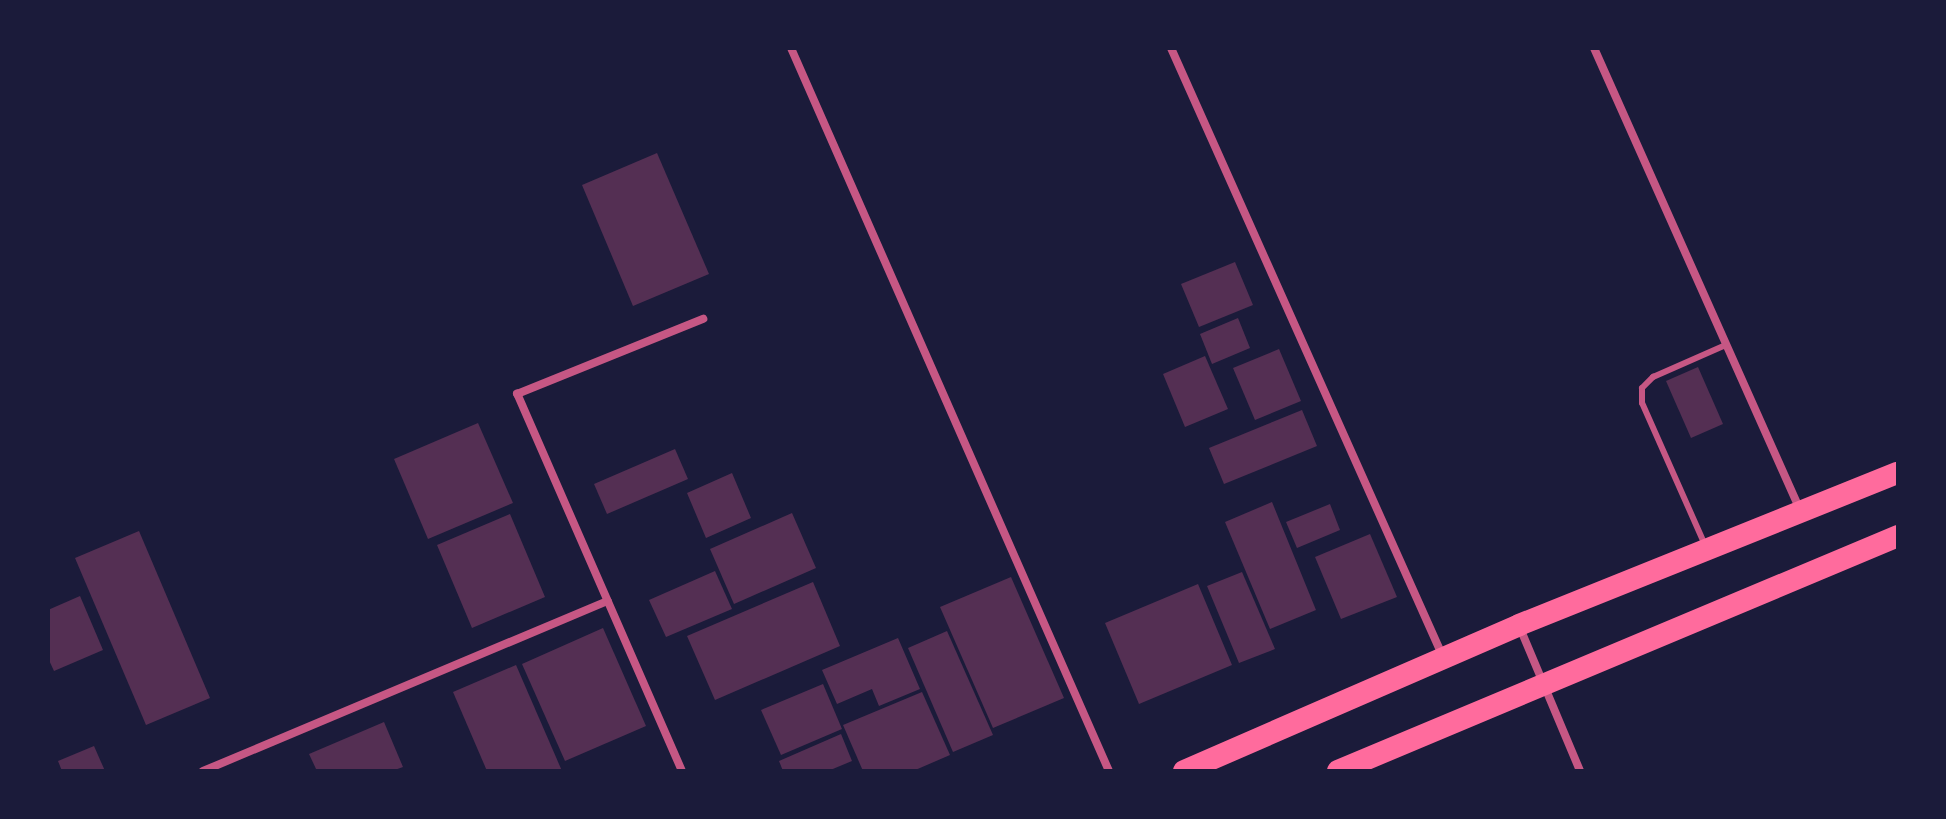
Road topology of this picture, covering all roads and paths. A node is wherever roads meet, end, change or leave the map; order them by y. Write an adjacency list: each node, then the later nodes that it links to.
1 (791, 48): 16 (street)
2 (1171, 48): 12 (street)
3 (1594, 48): 5 (street)
4 (703, 319): 10 (street)
5 (1726, 345): 7 (street); 9 (lane)
6 (1898, 473): 7 (highway)
7 (1801, 513): 9 (highway)
8 (1898, 536): 13 (highway)
9 (1707, 549): 11 (highway)
10 (608, 601): 14 (street); 15 (street)
11 (1519, 625): 12 (highway); 13 (street)
12 (1443, 658): 17 (highway)
13 (1544, 685): 18 (highway); 19 (street)
14 (203, 771)
15 (682, 771)
16 (1109, 771)
17 (1184, 771)
18 (1338, 771)
19 (1580, 771)

